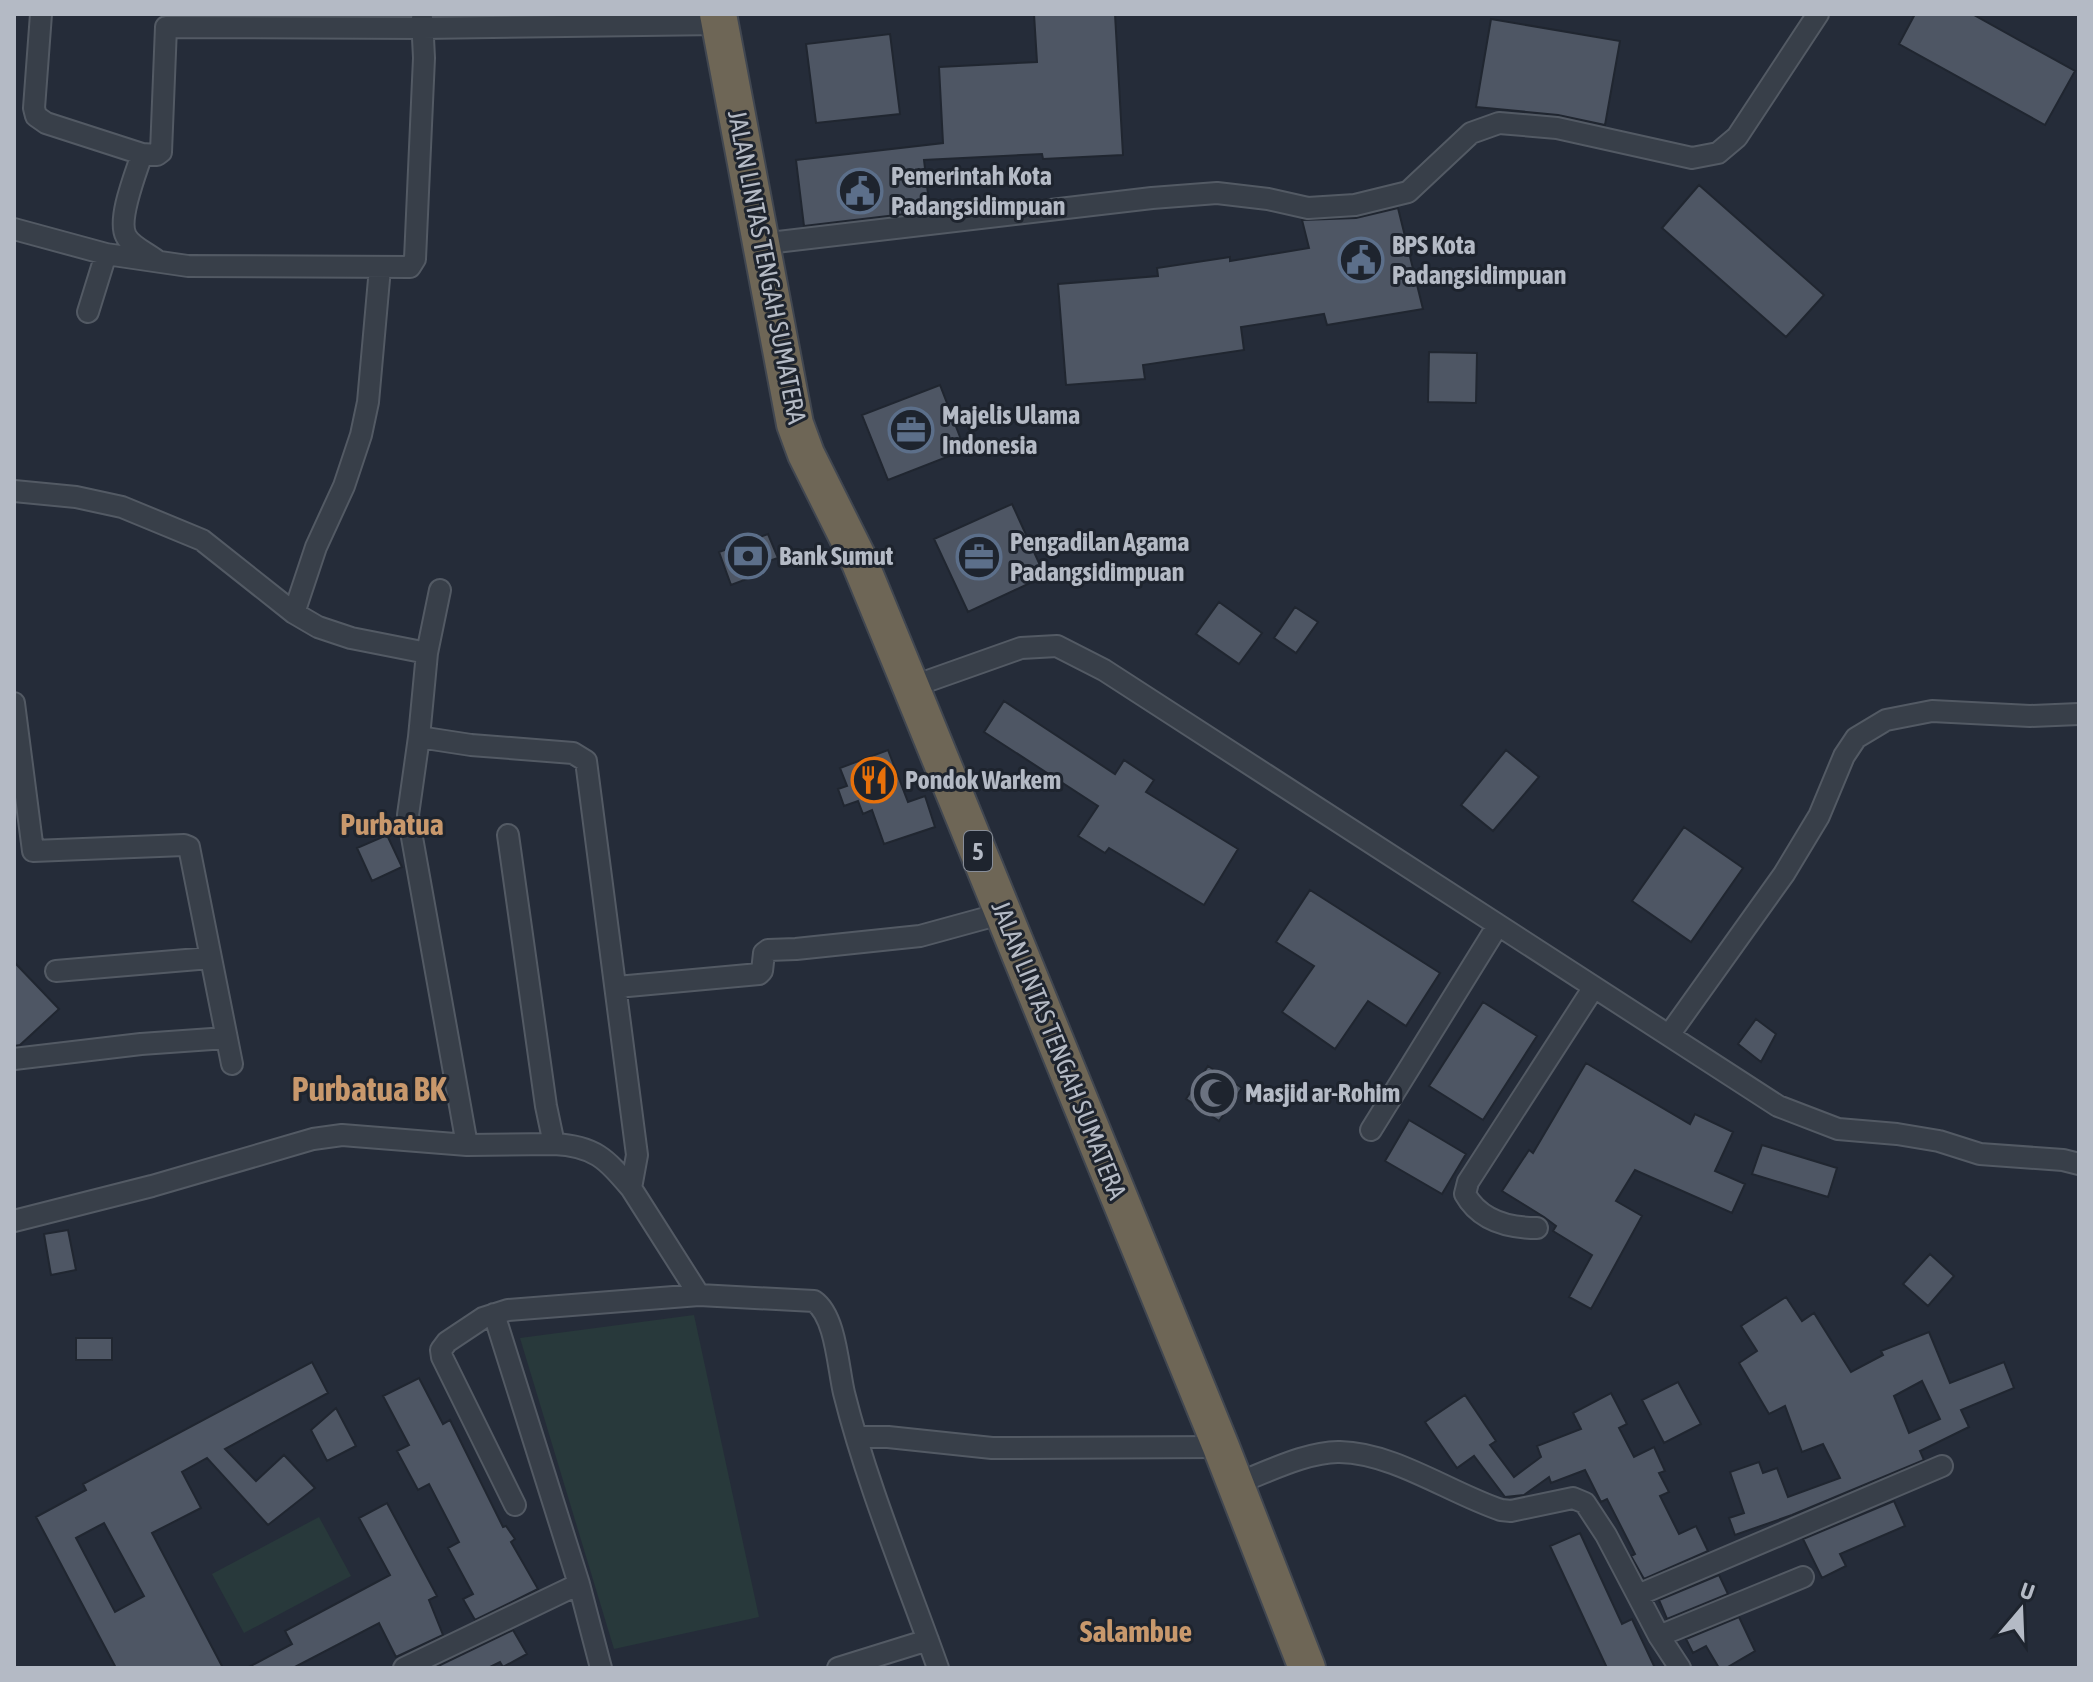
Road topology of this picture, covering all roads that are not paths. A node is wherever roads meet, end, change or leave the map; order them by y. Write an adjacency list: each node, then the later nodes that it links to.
1 (41, 14): 6 (street)
2 (1818, 14): 8 (street)
3 (719, 19): 5 (street); 8 (highway, JALAN LINTAS TENGAH SUMATERA / 5)
4 (167, 20): 5 (street); 6 (street)
5 (422, 21): 11 (street)
6 (142, 154): 10 (street)
7 (14, 229): 9 (street)
8 (760, 244): 17 (highway, JALAN LINTAS TENGAH SUMATERA / 5)
9 (106, 254): 10 (street); 12 (street)
10 (162, 263): 11 (street)
11 (380, 268): 15 (street)
12 (88, 312)
13 (14, 491): 15 (street)
14 (440, 590): 16 (street)
15 (294, 613): 16 (street)
16 (427, 653): 21 (street)
17 (911, 687): 24 (highway, JALAN LINTAS TENGAH SUMATERA / 5); 25 (street)
18 (14, 703): 19 (street)
19 (14, 711): 23 (street)
20 (2079, 714): 30 (street)
21 (419, 737): 28 (street); 36 (street)
22 (508, 835): 35 (street)
23 (23, 850): 26 (street)
24 (1004, 913): 28 (street); 44 (highway, JALAN LINTAS TENGAH SUMATERA / 5)
25 (1498, 925): 29 (street); 34 (street)
26 (210, 958): 27 (street); 31 (street)
27 (56, 971)
28 (617, 987): 38 (street)
29 (1594, 987): 30 (street); 40 (street)
30 (1669, 1035): 37 (street)
31 (226, 1038): 32 (street); 33 (street)
32 (14, 1059)
33 (232, 1064)
34 (1371, 1130)
35 (554, 1144): 36 (street); 38 (street)
36 (467, 1145): 39 (street)
37 (2079, 1164)
38 (631, 1188): 41 (street)
39 (14, 1221)
40 (1537, 1228)
41 (699, 1295): 42 (street); 43 (street)
42 (494, 1314): 47 (street); 49 (street)
43 (858, 1437): 44 (street); 52 (street)
44 (1221, 1447): 46 (highway, JALAN LINTAS TENGAH SUMATERA / 5)
45 (1942, 1466): 50 (street)
46 (1235, 1484): 50 (street); 57 (highway, JALAN LINTAS TENGAH SUMATERA / 5)
47 (515, 1505)
48 (1803, 1577): 51 (street)
49 (579, 1584): 53 (street); 54 (street)
50 (1638, 1595): 51 (street)
51 (1659, 1636): 58 (street)
52 (928, 1640): 55 (street); 56 (street)
53 (404, 1668)
54 (601, 1668)
55 (838, 1668)
56 (938, 1668)
57 (1307, 1668)
58 (1680, 1668)

